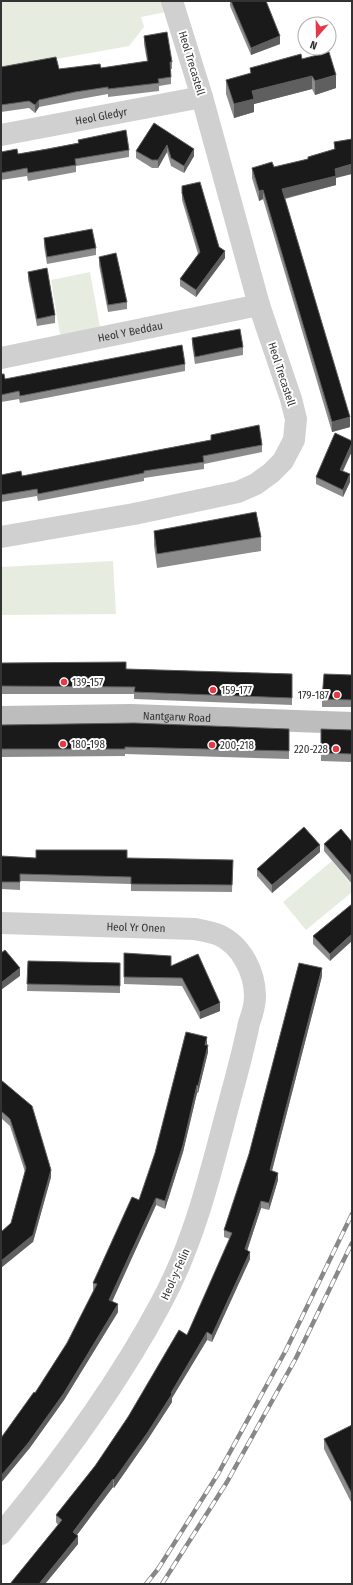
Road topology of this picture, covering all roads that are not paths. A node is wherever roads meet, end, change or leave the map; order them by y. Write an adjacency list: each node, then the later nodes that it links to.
1 (172, 1): 2 (street, Heol Trecastell)
2 (202, 97): 3 (street, Heol Gledyr); 4 (street, Heol Trecastell)
3 (1, 135)
4 (259, 305): 5 (street, Heol Y Beddau); 6 (street, Heol Trecastell)
5 (1, 358)
6 (1, 537)
7 (1, 716): 8 (main road, Nantgarw Road)
8 (352, 722)
9 (1, 923): 10 (street, Heol Yr Onen)
10 (251, 972): 11 (street, Heol-y-Felin)
11 (1, 1534)

